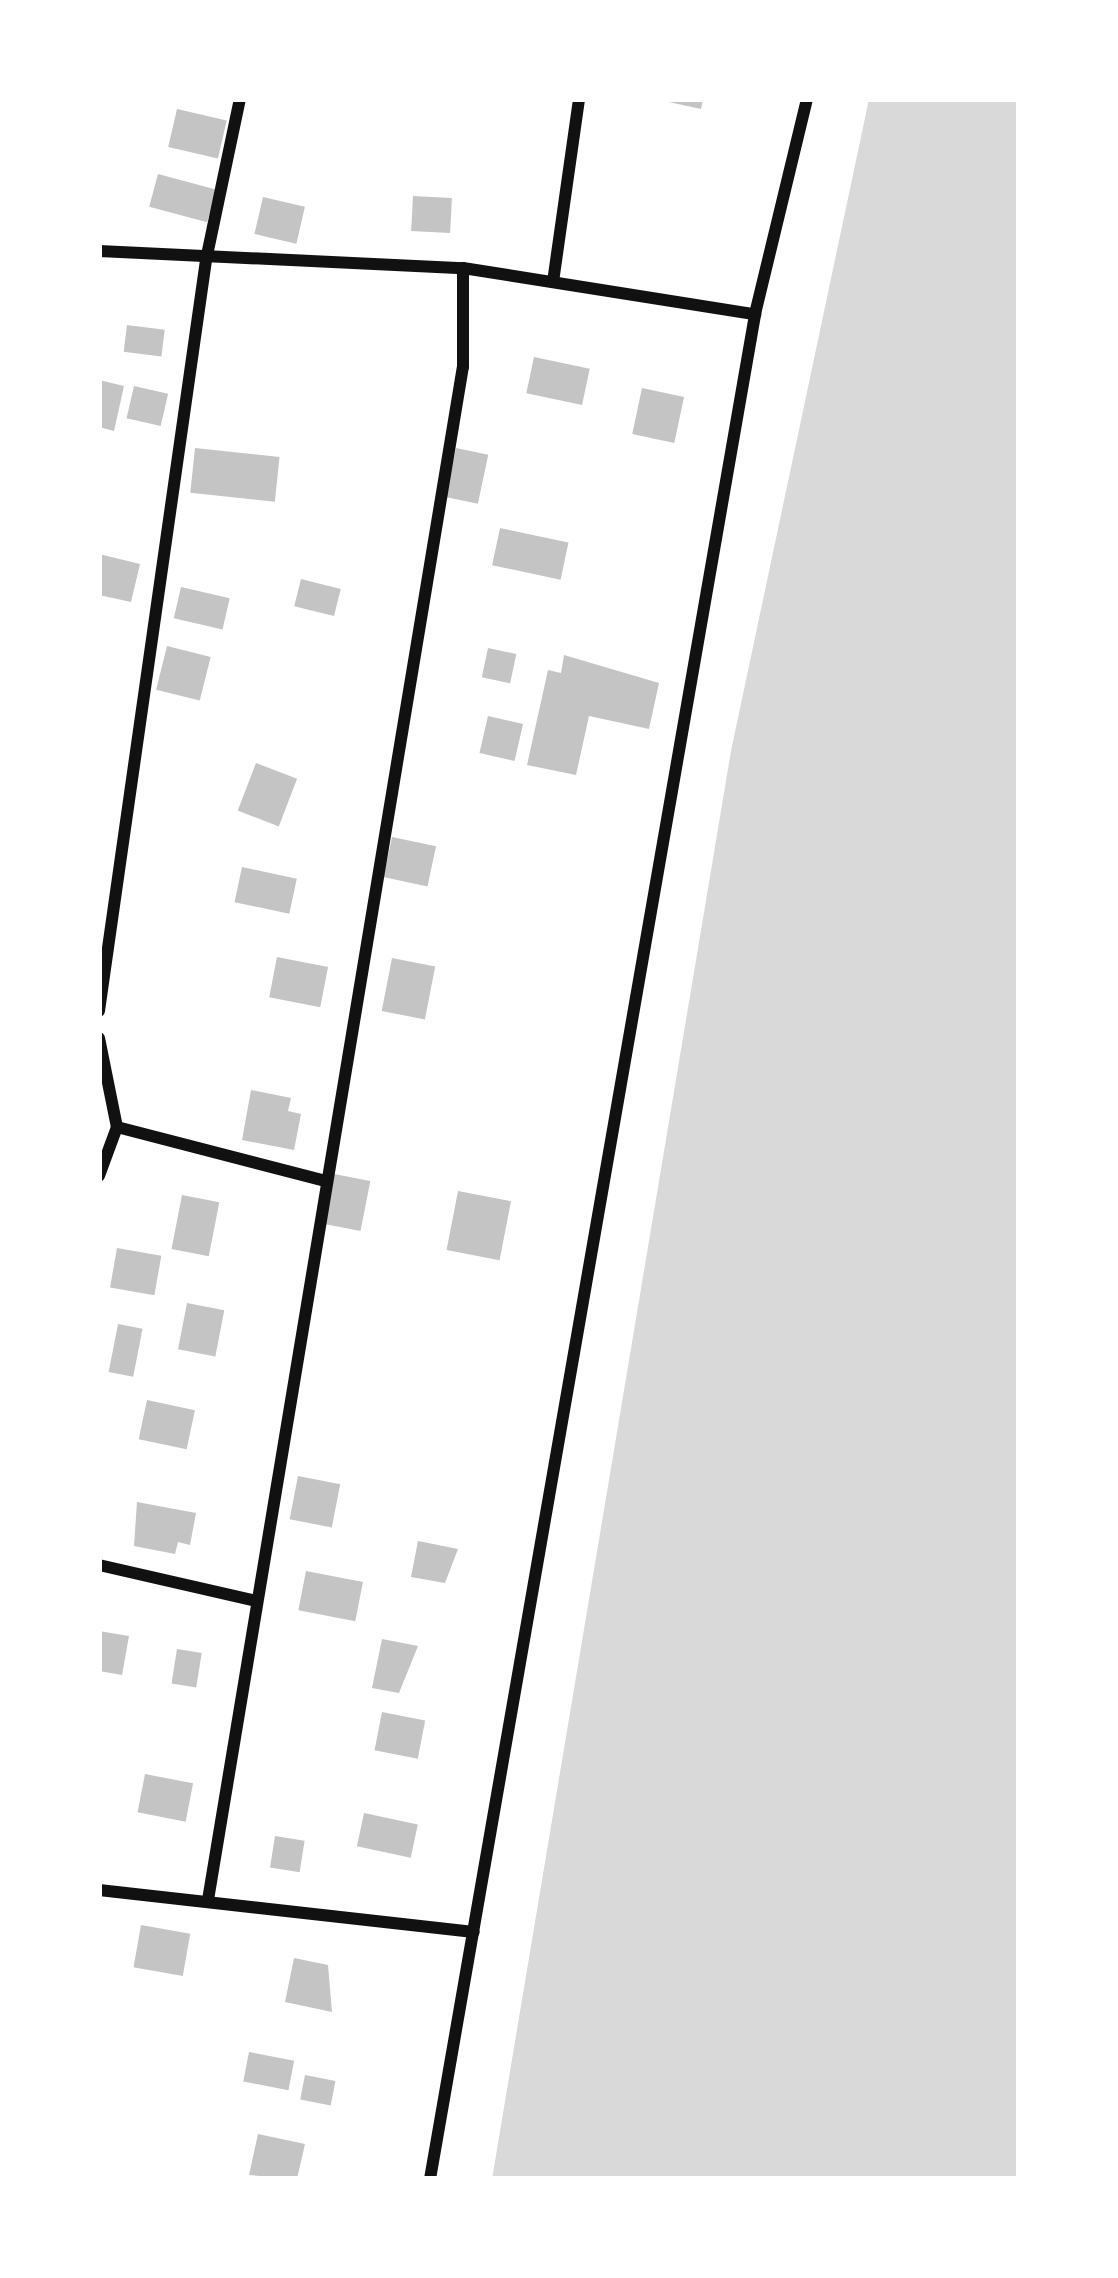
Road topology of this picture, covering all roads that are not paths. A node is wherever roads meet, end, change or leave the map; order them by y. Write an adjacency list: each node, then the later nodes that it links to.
1 (240, 99): 5 (street)
2 (579, 99): 7 (street)
3 (807, 99): 8 (street)
4 (99, 251): 5 (street)
5 (206, 260): 6 (street); 9 (street)
6 (463, 268): 7 (street); 13 (street)
7 (553, 282): 8 (street)
8 (755, 314): 18 (street)
9 (99, 1011)
10 (99, 1038): 11 (street)
11 (117, 1127): 12 (street); 13 (street)
12 (99, 1175)
13 (322, 1180): 15 (street)
14 (99, 1565): 15 (street)
15 (256, 1601): 17 (street)
16 (99, 1890): 17 (street)
17 (208, 1900): 18 (street)
18 (474, 1932): 19 (street)
19 (430, 2179)

